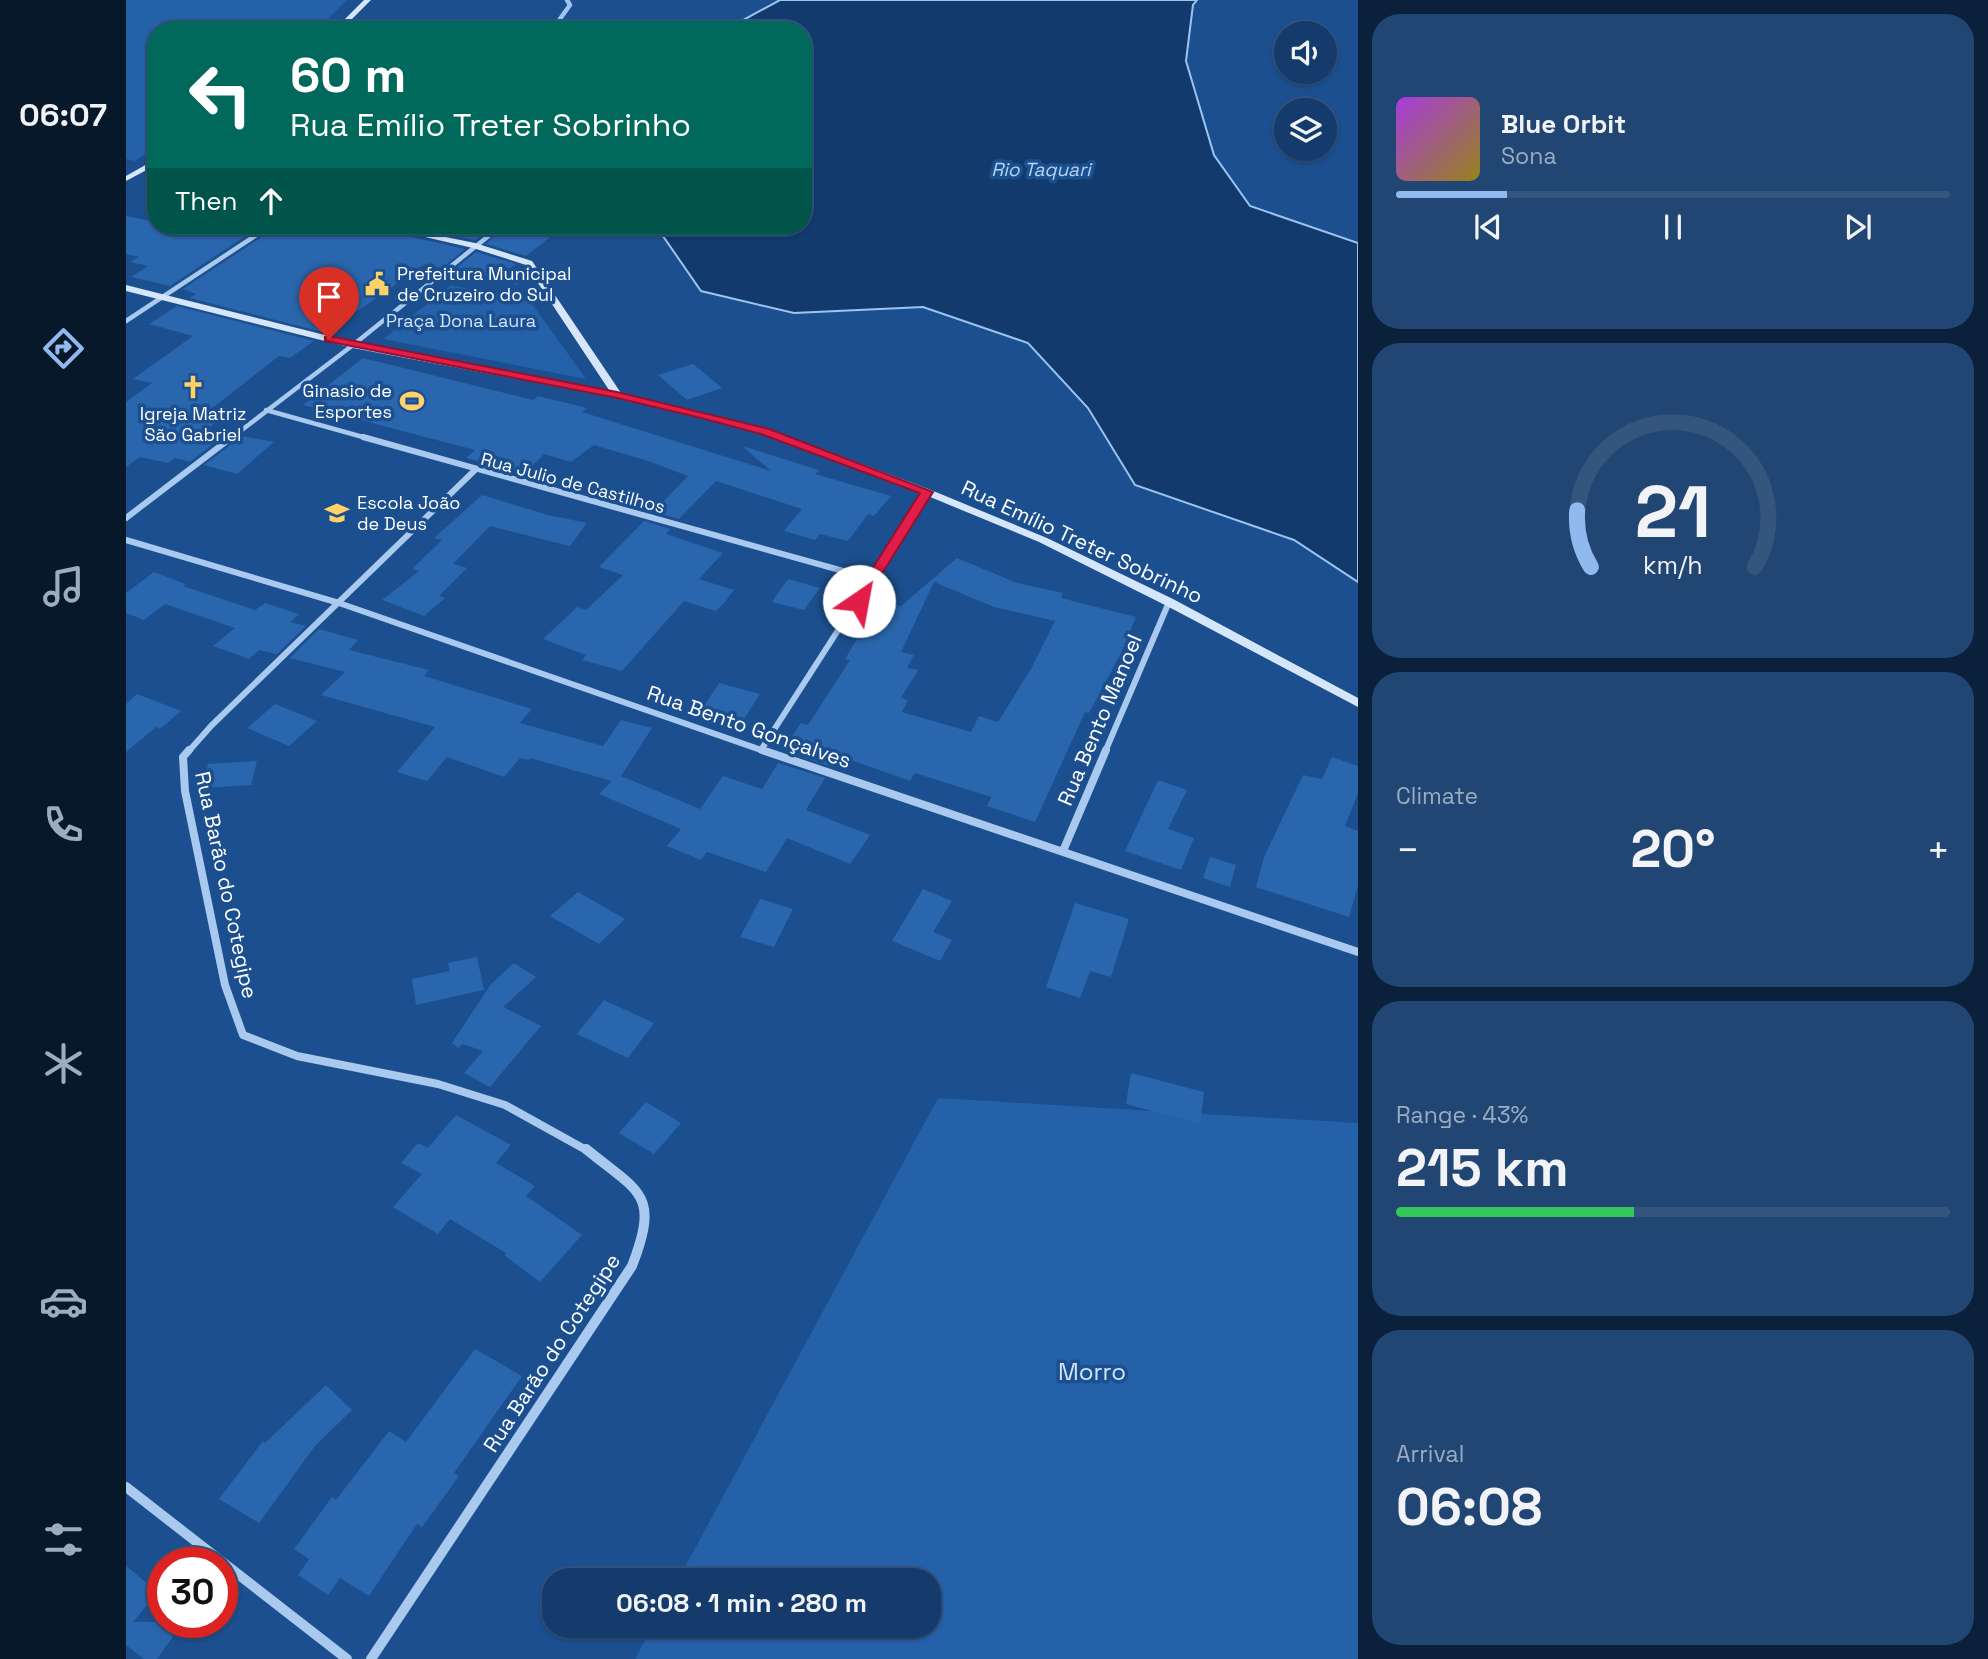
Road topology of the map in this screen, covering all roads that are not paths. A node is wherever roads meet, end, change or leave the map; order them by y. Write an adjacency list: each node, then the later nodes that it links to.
1 (368, 0): 2 (main road)
2 (346, 21)
3 (147, 167): 5 (main road)
4 (126, 169): 5 (main road)
5 (139, 172): 6 (main road); 7 (main road)
6 (147, 174)
7 (126, 179)
8 (256, 235): 13 (street)
9 (423, 235): 11 (main road)
10 (489, 235): 11 (street)
11 (475, 246): 15 (street); 16 (main road)
12 (126, 288): 13 (main road, Rua Emílio Treter Sobrinho)
13 (162, 298): 14 (street); 15 (main road, Rua Emílio Treter Sobrinho)
14 (126, 321)
15 (353, 345): 16 (main road, Rua Emílio Treter Sobrinho); 17 (street)
16 (617, 395): 19 (main road, Rua Emílio Treter Sobrinho)
17 (267, 410): 18 (street, Rua Julio de Castilhos); 20 (street)
18 (475, 470): 22 (street, Rua Julio de Castilhos); 24 (street, Rua Barão do Cotegipe)
19 (927, 492): 22 (street); 23 (main road, Rua Emílio Treter Sobrinho)
20 (126, 518)
21 (126, 540): 24 (street, Rua Bento Gonçalves)
22 (872, 579): 26 (street)
23 (1169, 602): 25 (main road, Rua Emílio Treter Sobrinho); 27 (street, Rua Bento Manoel)
24 (339, 603): 26 (street, Rua Bento Gonçalves); 31 (street, Rua Barão do Cotegipe)
25 (1358, 703)
26 (761, 750): 27 (street, Rua Bento Gonçalves)
27 (1063, 851): 28 (street, Rua Bento Gonçalves)
28 (1358, 952)
29 (126, 1487): 30 (street)
30 (347, 1659)
31 (372, 1659)

